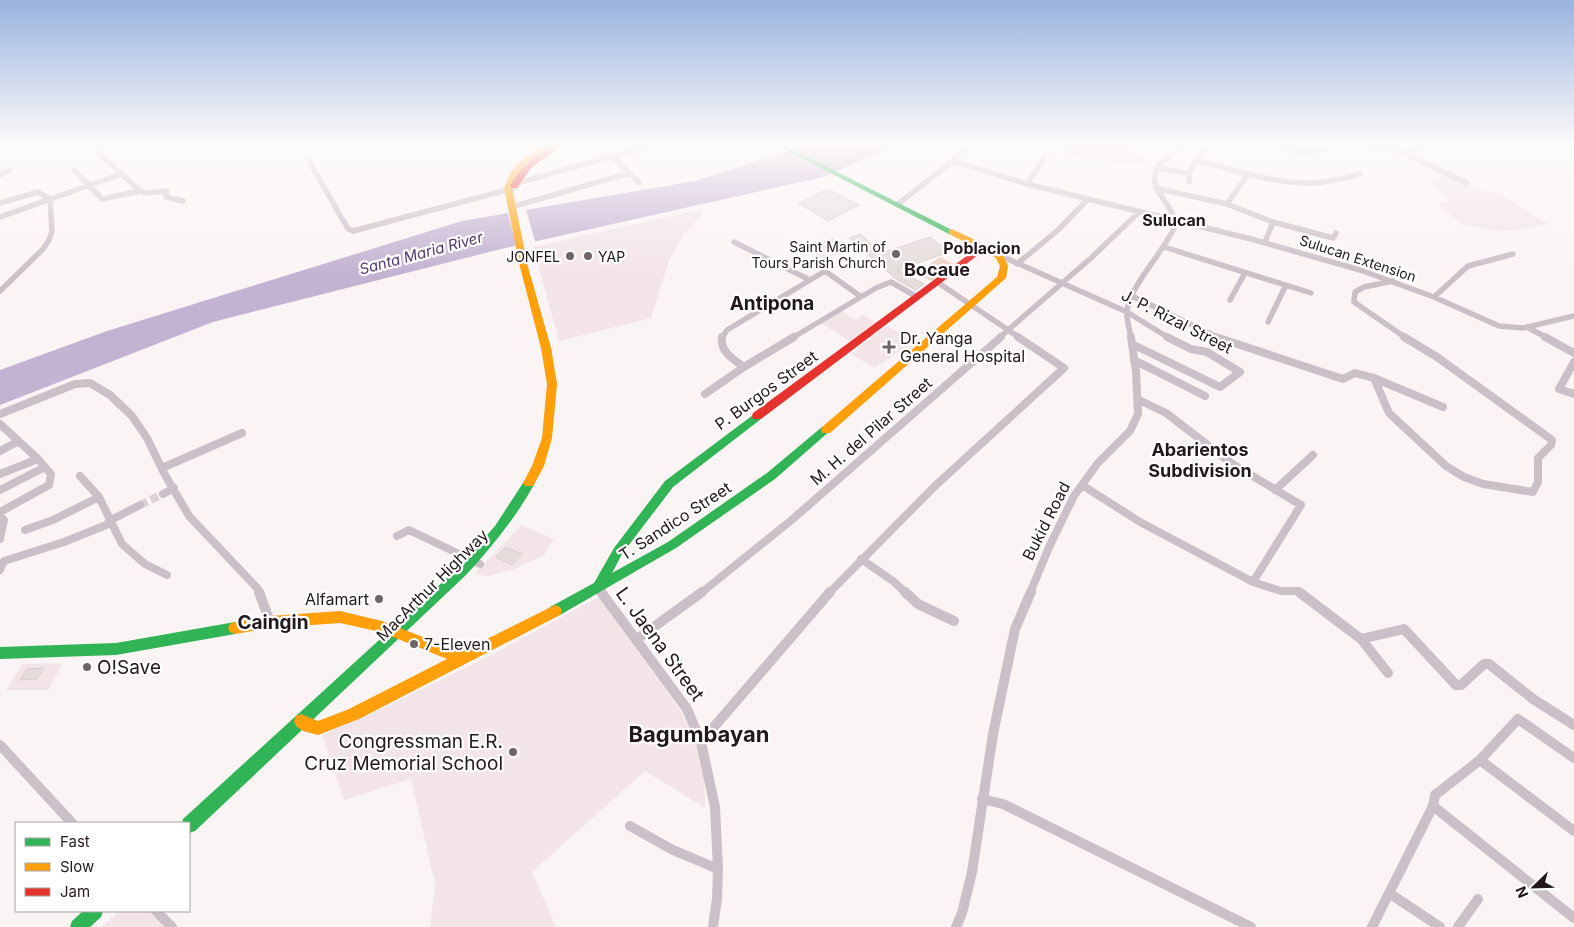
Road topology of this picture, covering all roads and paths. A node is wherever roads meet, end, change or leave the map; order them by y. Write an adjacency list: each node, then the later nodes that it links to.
1 (82, 187): 14 (street)
2 (90, 187): 13 (street)
3 (136, 187): 13 (street)
4 (324, 187): 5 (street)
5 (504, 187)
6 (512, 187): 20 (main road, MacArthur Highway)
7 (582, 187): 20 (street)
8 (865, 187): 18 (main road)
9 (922, 187): 18 (street)
10 (1039, 187): 15 (street, Sulucan Extension)
11 (1239, 187): 19 (street)
12 (1155, 188): 19 (street); 23 (street)
13 (140, 191): 16 (street)
14 (50, 199): 17 (street); 22 (street); 39 (street)
15 (1087, 200): 21 (street, Sulucan Extension); 32 (street)
16 (183, 201)
17 (0, 203)
18 (898, 204): 28 (main road)
19 (1227, 204): 24 (street)
20 (514, 206): 90 (main road, MacArthur Highway)
21 (1138, 213): 23 (street, Sulucan Extension); 37 (street, M. H. del Pilar Street)
22 (0, 217)
23 (1176, 221): 27 (street, Sulucan Extension); 29 (street, Bukid Road)
24 (1273, 222): 25 (street); 27 (street)
25 (1336, 233)
26 (734, 242): 34 (street)
27 (1265, 242): 35 (street, Sulucan Extension)
28 (983, 247): 31 (main road); 36 (main road, P. Burgos Street)
29 (1164, 247): 33 (street); 42 (street, Bukid Road)
30 (1513, 254): 43 (street)
31 (999, 255): 32 (street, J. P. Rizal Street); 46 (main road, T. Sandico Street)
32 (1017, 264): 37 (street, J. P. Rizal Street)
33 (1245, 273): 38 (street); 45 (street)
34 (810, 280): 41 (street); 56 (street)
35 (1394, 281): 43 (street, Sulucan Extension); 57 (street)
36 (937, 282): 44 (main road, P. Burgos Street); 46 (street)
37 (1061, 284): 47 (street, J. P. Rizal Street); 51 (street, M. H. del Pilar Street)
38 (1286, 285): 40 (street); 49 (street)
39 (0, 291)
40 (1310, 293)
41 (860, 296): 44 (street); 56 (street)
42 (1132, 296): 47 (street, Bukid Road); 57 (street)
43 (1434, 296): 50 (street, Sulucan Extension)
44 (917, 297): 94 (main road, P. Burgos Street)
45 (1230, 300)
46 (972, 305): 51 (street); 94 (main road, T. Sandico Street)
47 (1127, 312): 52 (street, Bukid Road); 52 (street, J. P. Rizal Street)
48 (1574, 316): 50 (street)
49 (1268, 322)
50 (1527, 327): 53 (street)
51 (1008, 330): 89 (street); 99 (street, M. H. del Pilar Street)
52 (1132, 344): 54 (street, Bukid Road)
53 (1574, 353)
54 (1134, 360): 60 (street); 61 (street, Bukid Road)
55 (1574, 362): 59 (street)
56 (744, 367): 58 (street)
57 (1374, 378): 62 (street)
58 (705, 394)
59 (1574, 394)
60 (1205, 396)
61 (1139, 400): 76 (street, Bukid Road); 79 (street)
62 (1443, 408)
63 (0, 414): 73 (street)
64 (0, 424): 65 (street)
65 (9, 430): 67 (street); 68 (street)
66 (242, 433): 73 (street)
67 (0, 435)
68 (17, 442): 69 (street); 71 (street)
69 (0, 451)
70 (1313, 455): 79 (street)
71 (38, 459): 72 (street); 74 (street)
72 (45, 467): 78 (street); 83 (street)
73 (162, 468): 77 (street)
74 (0, 474)
75 (80, 476): 81 (street)
76 (1082, 486): 93 (street); 109 (street, Bukid Road)
77 (174, 488): 80 (street); 96 (street)
78 (0, 490)
79 (1275, 490): 93 (street)
80 (163, 494)
81 (99, 498): 85 (street); 86 (street)
82 (140, 505): 85 (street)
83 (0, 512)
84 (0, 516): 88 (street)
85 (110, 522): 91 (street); 92 (street)
86 (25, 530)
87 (396, 536): 90 (street)
88 (0, 539)
89 (861, 560): 95 (street); 105 (street)
90 (477, 562): 97 (main road, MacArthur Highway)
91 (1, 564)
92 (167, 575)
93 (1252, 582): 98 (street)
94 (598, 588): 99 (street, L. Jaena Street); 101 (main road, T. Sandico Street)
95 (954, 621)
96 (270, 622): 97 (main road); 100 (main road)
97 (401, 634): 101 (main road); 103 (main road, MacArthur Highway)
98 (1361, 639): 102 (street); 104 (street)
99 (636, 640): 105 (street, L. Jaena Street)
100 (0, 653)
101 (462, 659): 103 (main road, T. Sandico Street)
102 (1388, 673)
103 (304, 724): 112 (main road, MacArthur Highway)
104 (1574, 725)
105 (701, 742): 115 (street, L. Jaena Street)
106 (0, 745): 111 (street)
107 (1574, 758): 108 (street)
108 (1480, 760): 110 (street); 114 (street)
109 (982, 799): 124 (street, Bukid Road); 125 (street)
110 (1433, 806): 116 (street); 120 (street)
111 (71, 822)
112 (190, 824)
113 (630, 826): 115 (street)
114 (1574, 831)
115 (718, 869): 123 (street, L. Jaena Street)
116 (1389, 893): 126 (street); 127 (street)
117 (1478, 899): 128 (street)
118 (95, 912): 121 (main road)
119 (157, 912): 122 (street)
120 (1574, 918)
121 (78, 927)
122 (172, 927)
123 (713, 927)
124 (956, 927)
125 (1251, 927)
126 (1372, 927)
127 (1440, 927)
128 (1458, 927)

